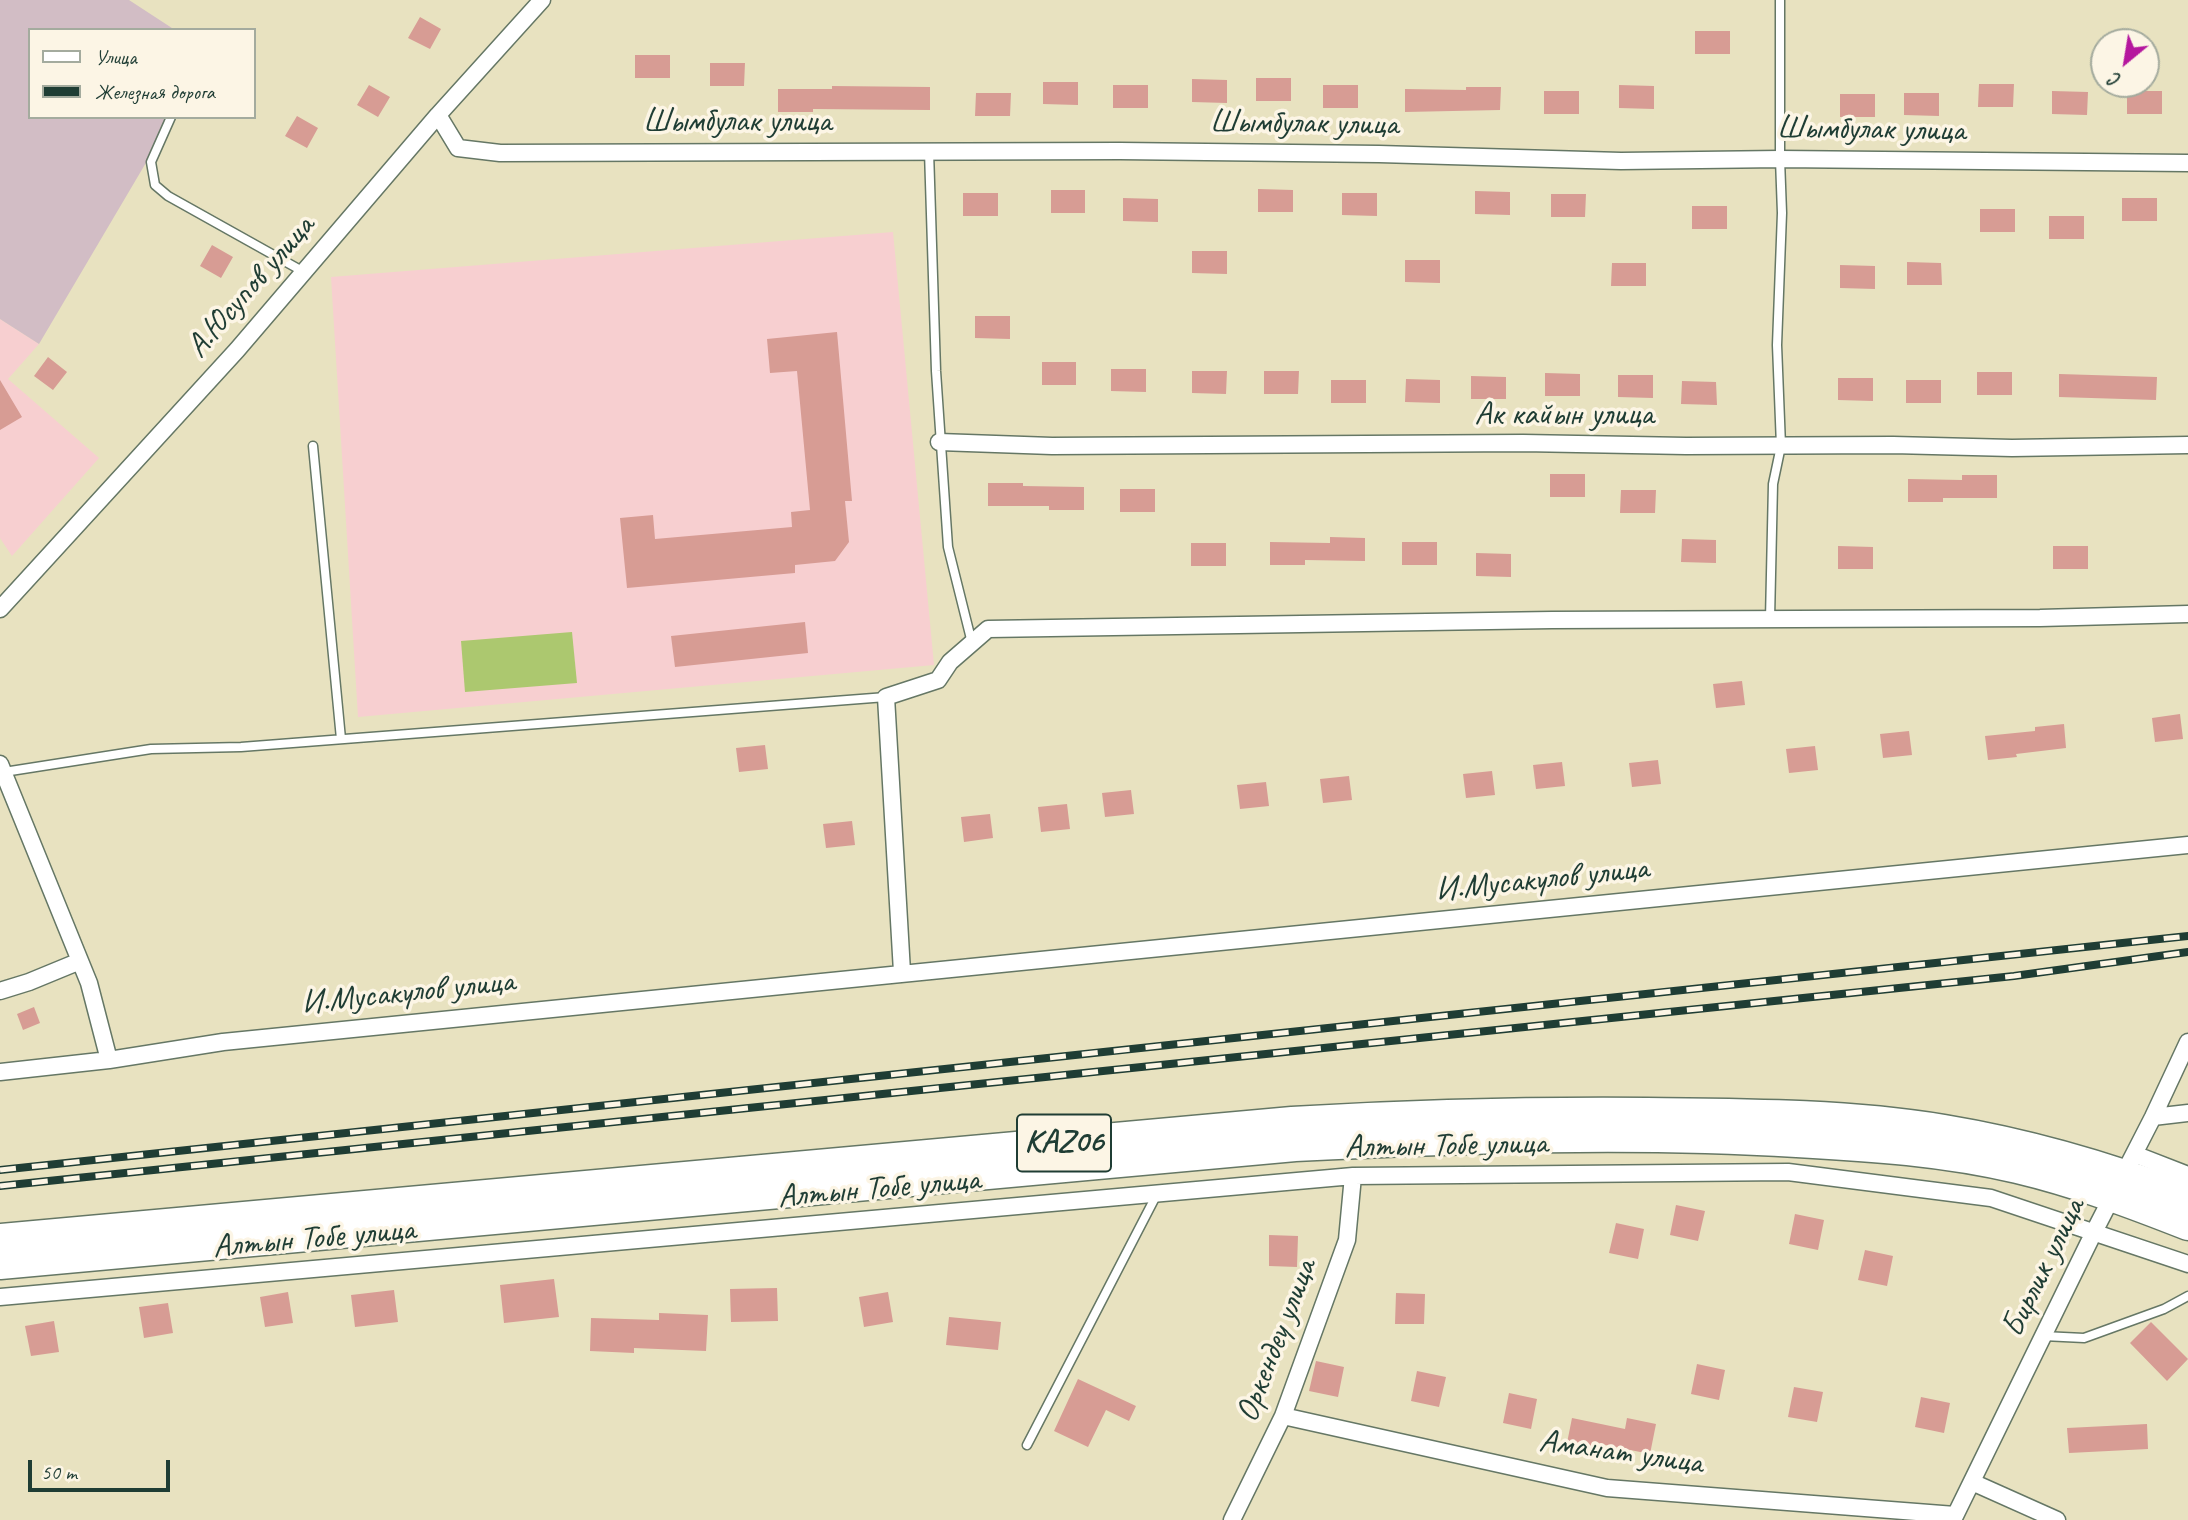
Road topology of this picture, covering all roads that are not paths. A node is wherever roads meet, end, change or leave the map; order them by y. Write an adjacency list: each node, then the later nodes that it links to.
1 (542, 0): 3 (street, А.Юсупов улица)
2 (1780, 0): 6 (lane)
3 (439, 115): 5 (street, Шымбулак улица); 8 (street, А.Юсупов улица)
4 (170, 119): 8 (lane)
5 (929, 151): 6 (street, Шымбулак улица); 9 (lane)
6 (1780, 159): 7 (street, Шымбулак улица); 12 (lane)
7 (2188, 163)
8 (304, 272): 13 (street, А.Юсупов улица)
9 (939, 442): 12 (street, Ак кайын улица); 16 (lane)
10 (2188, 445): 12 (street, Ак кайын улица)
11 (313, 446): 18 (lane)
12 (1782, 446): 15 (lane)
13 (0, 609)
14 (2188, 614): 15 (street)
15 (1770, 619): 16 (street)
16 (972, 643): 17 (street)
17 (886, 696): 18 (lane); 22 (street)
18 (341, 739): 19 (lane)
19 (1, 769): 21 (street)
20 (2188, 845): 22 (street, И.Мусакулов улица)
21 (80, 961): 23 (street); 25 (street)
22 (902, 972): 25 (street, И.Мусакулов улица)
23 (0, 990)
24 (2188, 1042): 28 (street, Бирлик улица)
25 (109, 1060): 26 (street, И.Мусакулов улица)
26 (0, 1073)
27 (2188, 1113): 28 (street)
28 (2154, 1117): 29 (street, Бирлик улица)
29 (2124, 1174): 30 (street); 33 (highway, KАZ06); 34 (highway, KАZ06); 35 (street, Бирлик улица); 36 (highway, KАZ06); 37 (highway, KАZ06)
30 (2188, 1175)
31 (1353, 1176): 32 (street, Алтын Тобе улица); 35 (street, Алтын Тобе улица); 42 (street, Оркендеу улица)
32 (1157, 1194): 40 (street, Алтын Тобе улица); 43 (lane)
33 (2188, 1198)
34 (2188, 1225)
35 (2094, 1232): 38 (street, Алтын Тобе улица); 41 (street, Бирлик улица)
36 (0, 1240)
37 (0, 1264)
38 (2188, 1265)
39 (2188, 1296): 41 (lane)
40 (0, 1297)
41 (2043, 1336): 44 (street, Бирлик улица)
42 (1283, 1416): 45 (street, Аманат улица); 46 (street, Оркендеу улица)
43 (1027, 1445)
44 (1972, 1482): 45 (street, Бирлик улица); 47 (street)
45 (1954, 1518)
46 (1232, 1520)
47 (2057, 1520)

